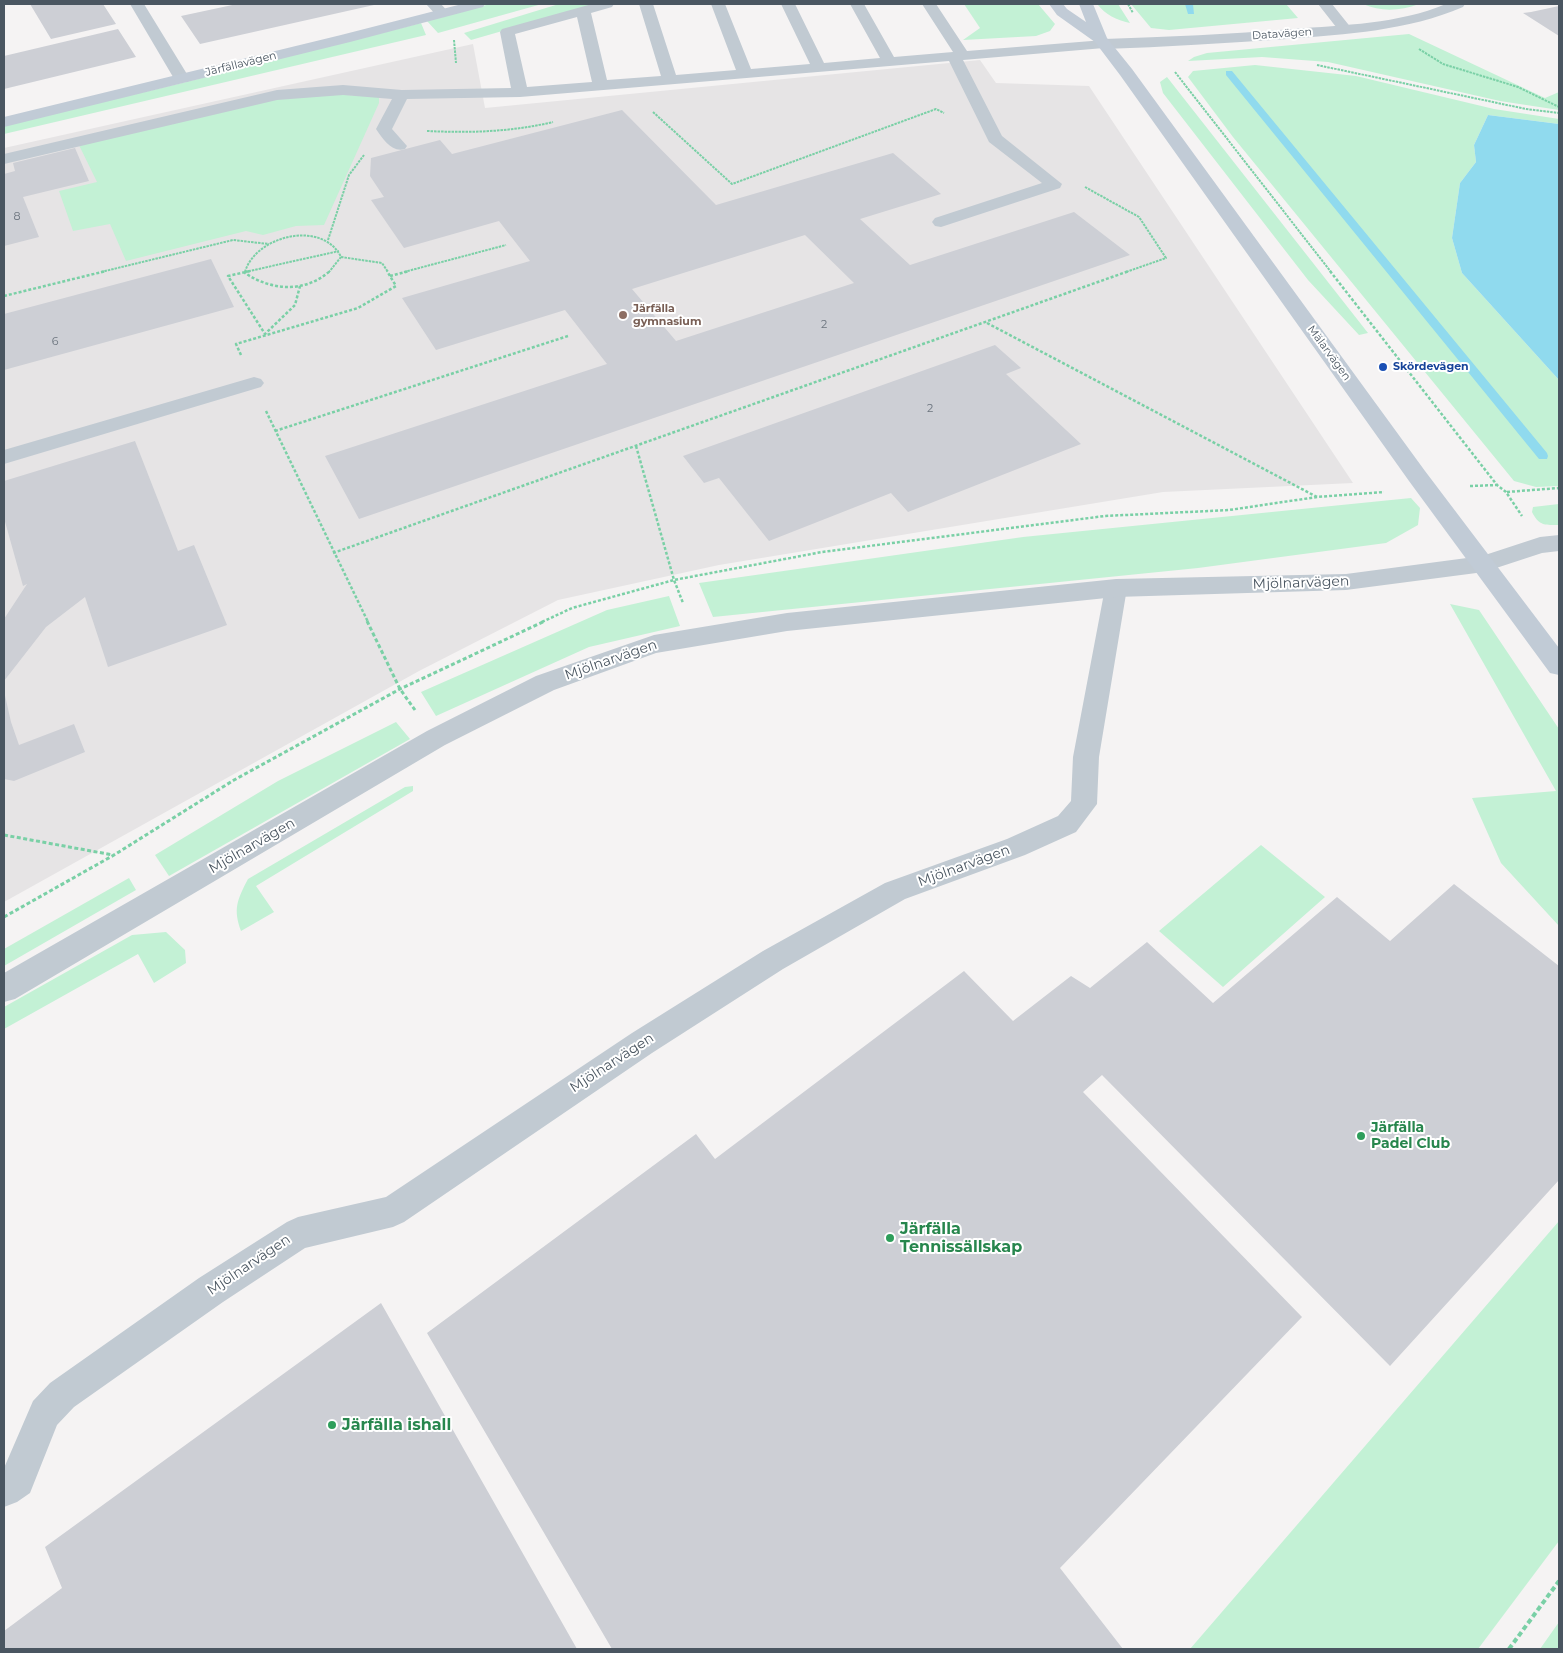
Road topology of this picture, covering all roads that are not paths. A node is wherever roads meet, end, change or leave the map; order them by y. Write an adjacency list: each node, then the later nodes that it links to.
1 (137, 4): 20 (street)
2 (478, 4): 13 (street, Järfällavägen)
3 (607, 4): 14 (lane)
4 (646, 4): 22 (lane)
5 (718, 4): 21 (lane)
6 (788, 4): 19 (lane)
7 (857, 4): 18 (lane)
8 (929, 4): 17 (lane)
9 (1056, 4): 16 (street, Mälarvägen)
10 (1086, 4): 16 (street, Mälarvägen)
11 (1325, 4): 15 (lane)
12 (1458, 4): 15 (street, Datavägen)
13 (438, 7): 20 (street, Järfällavägen)
14 (582, 11): 23 (lane); 24 (lane)
15 (1345, 29): 16 (street, Datavägen)
16 (1102, 41): 17 (lane); 34 (street, Mälarvägen)
17 (958, 55): 18 (lane); 30 (lane)
18 (889, 61): 19 (lane)
19 (819, 67): 21 (lane)
20 (179, 73): 26 (street, Järfällavägen); 27 (street, Järfällavägen)
21 (745, 73): 22 (lane)
22 (670, 79): 23 (lane)
23 (600, 85): 24 (lane)
24 (520, 92): 25 (lane)
25 (402, 95): 28 (lane); 29 (lane)
26 (4, 108)
27 (4, 122)
28 (399, 146)
29 (4, 158)
30 (941, 222)
31 (254, 383): 32 (lane)
32 (4, 457)
33 (1559, 543): 34 (street)
34 (1484, 564): 35 (street, Mjölnarvägen); 36 (street, Mälarvägen)
35 (1116, 588): 37 (street, Mjölnarvägen); 38 (lane, Mjölnarvägen)
36 (1559, 666)
37 (4, 989)
38 (4, 1489)

